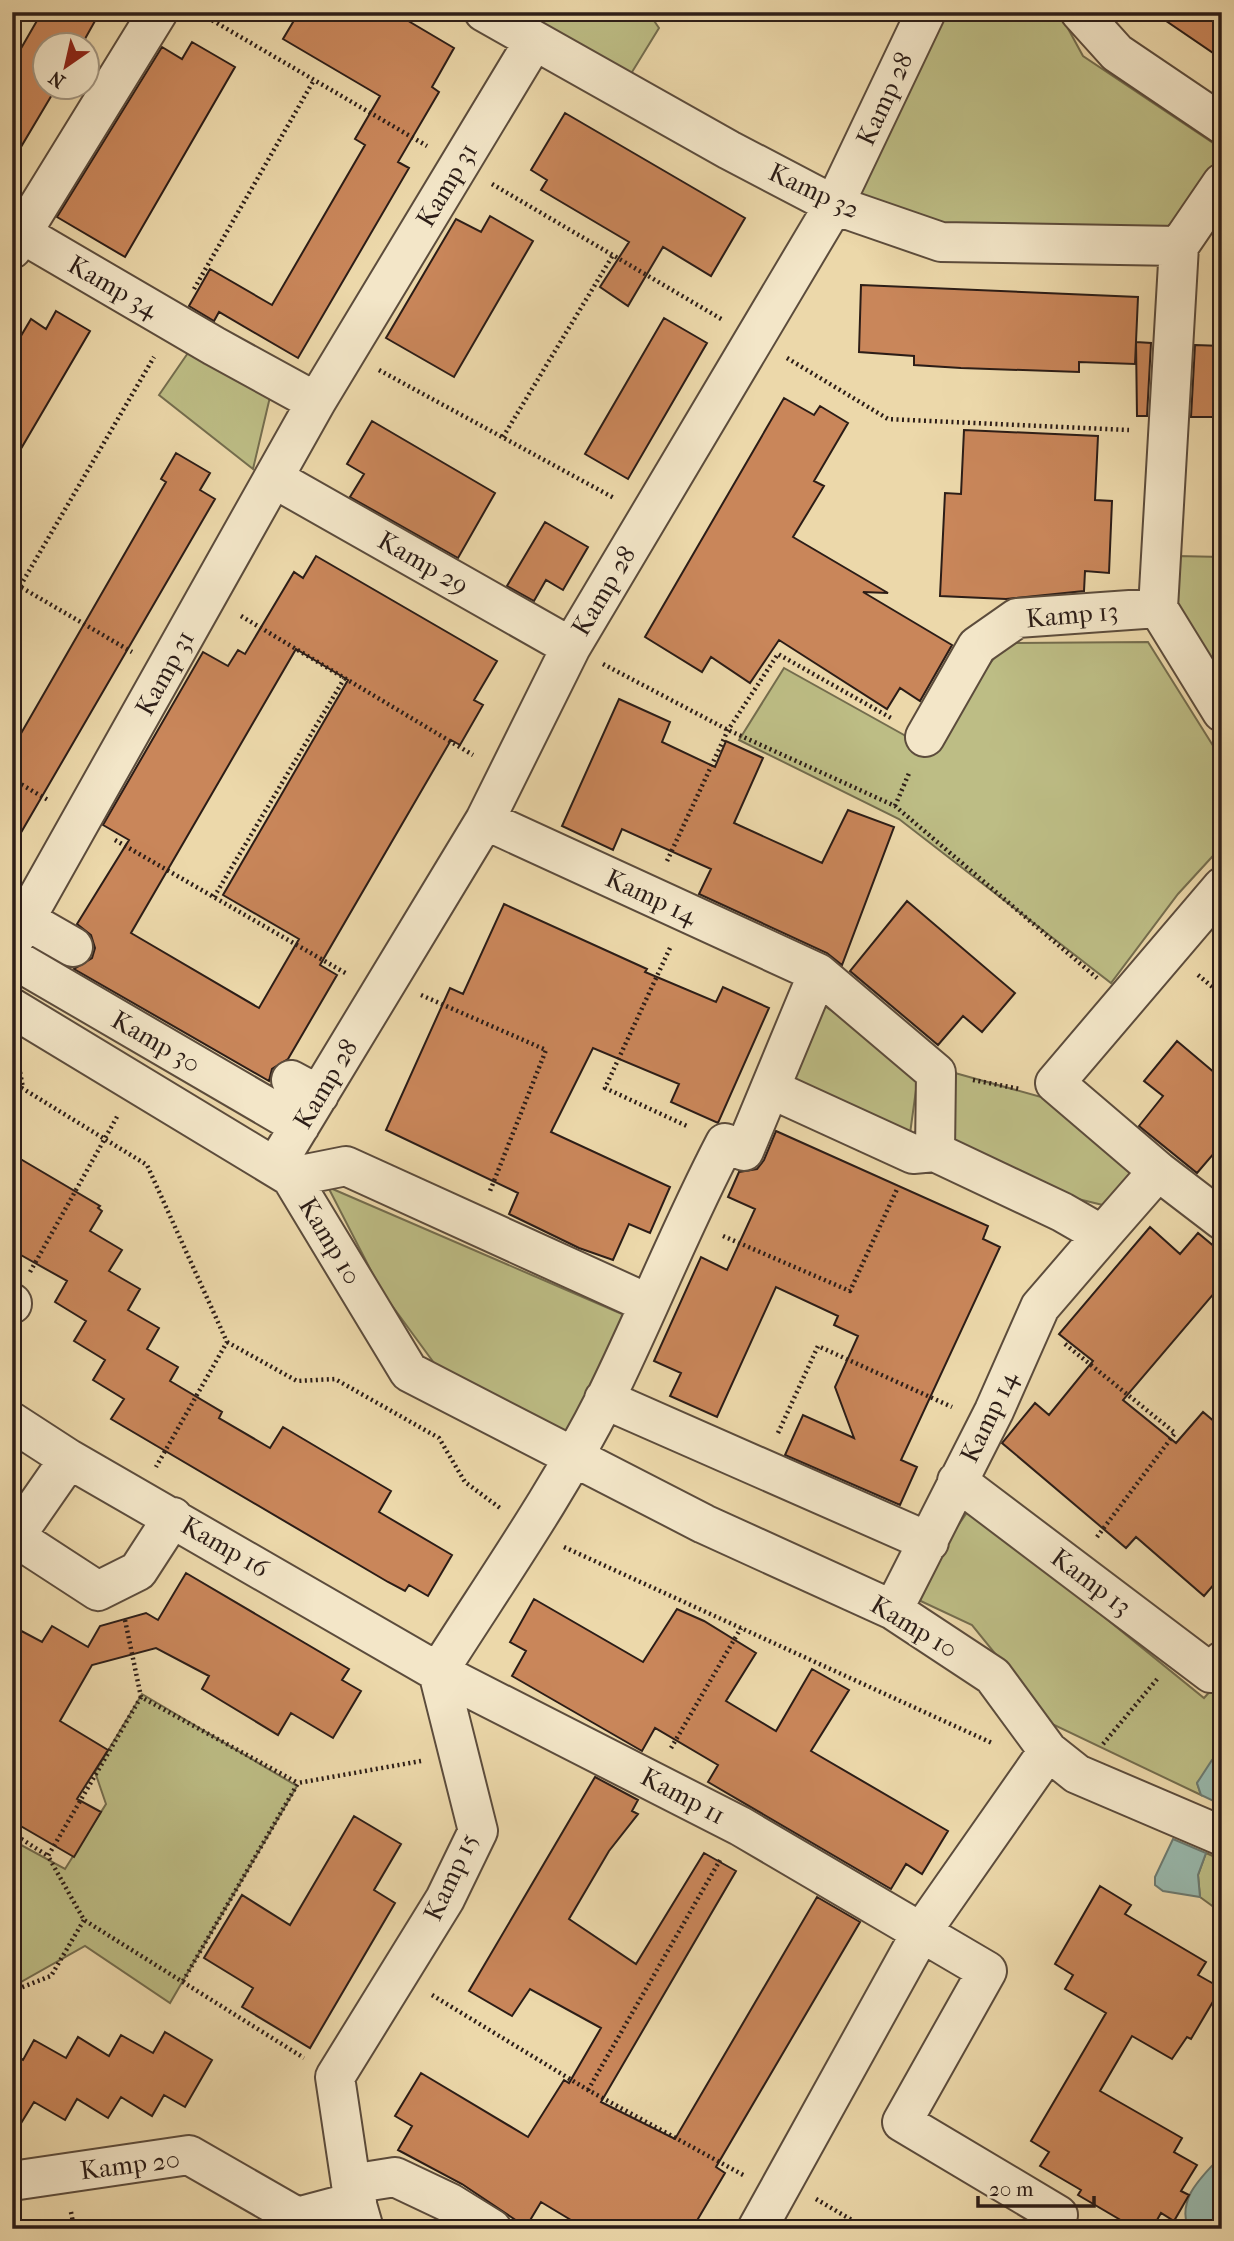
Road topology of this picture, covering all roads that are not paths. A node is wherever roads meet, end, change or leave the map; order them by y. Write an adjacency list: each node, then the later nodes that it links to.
1 (158, 12): 9 (street)
2 (484, 12): 5 (street, Kamp 32)
3 (926, 12): 8 (street, Kamp 28)
4 (1080, 12): 6 (street)
5 (534, 41): 8 (street, Kamp 32); 11 (street, Kamp 31)
6 (1222, 124)
7 (1222, 183): 10 (street)
8 (834, 205): 10 (street, Kamp 32); 14 (street, Kamp 28)
9 (15, 237): 11 (street, Kamp 34)
10 (1179, 246): 13 (street)
11 (316, 402): 12 (street, Kamp 31)
12 (275, 478): 14 (street, Kamp 29); 19 (street, Kamp 31)
13 (1158, 608): 15 (street); 16 (street, Kamp 13)
14 (571, 647): 17 (street, Kamp 28)
15 (1222, 712)
16 (925, 737)
17 (485, 820): 21 (street, Kamp 14); 24 (street, Kamp 28)
18 (1222, 887): 27 (street)
19 (17, 925): 24 (street, Kamp 30)
20 (12, 958): 24 (street, Kamp 30)
21 (818, 973): 23 (street); 25 (street, Kamp 14)
22 (12, 1008): 26 (street, Kamp 30)
23 (771, 1089): 25 (street); 30 (street)
24 (298, 1099): 26 (street, Kamp 28)
25 (924, 1153): 29 (street)
26 (283, 1171): 30 (street, Kamp 10); 33 (street, Kamp 10)
27 (1158, 1171): 28 (street); 29 (street, Kamp 14)
28 (1222, 1220)
29 (1102, 1235): 35 (street, Kamp 14)
30 (649, 1304): 31 (street)
31 (604, 1399): 33 (street); 38 (street)
32 (12, 1422): 34 (street, Kamp 16)
33 (573, 1457): 39 (street, Kamp 10); 41 (street)
34 (69, 1459): 36 (street, Kamp 16); 37 (street)
35 (957, 1480): 38 (street, Kamp 14); 40 (street, Kamp 13)
36 (173, 1517): 37 (street); 41 (street, Kamp 16)
37 (13, 1539)
38 (929, 1542): 39 (street, Kamp 14)
39 (893, 1610): 42 (street, Kamp 10)
40 (1222, 1661)
41 (438, 1672): 44 (street, Kamp 11); 46 (street, Kamp 15)
42 (1054, 1763): 43 (street); 44 (street)
43 (1222, 1836)
44 (922, 1931): 47 (street, Kamp 11); 49 (street)
45 (12, 2181): 46 (street, Kamp 20)
46 (357, 2205): 48 (street, Kamp 20)
47 (1058, 2215)
48 (492, 2229)
49 (757, 2229)

